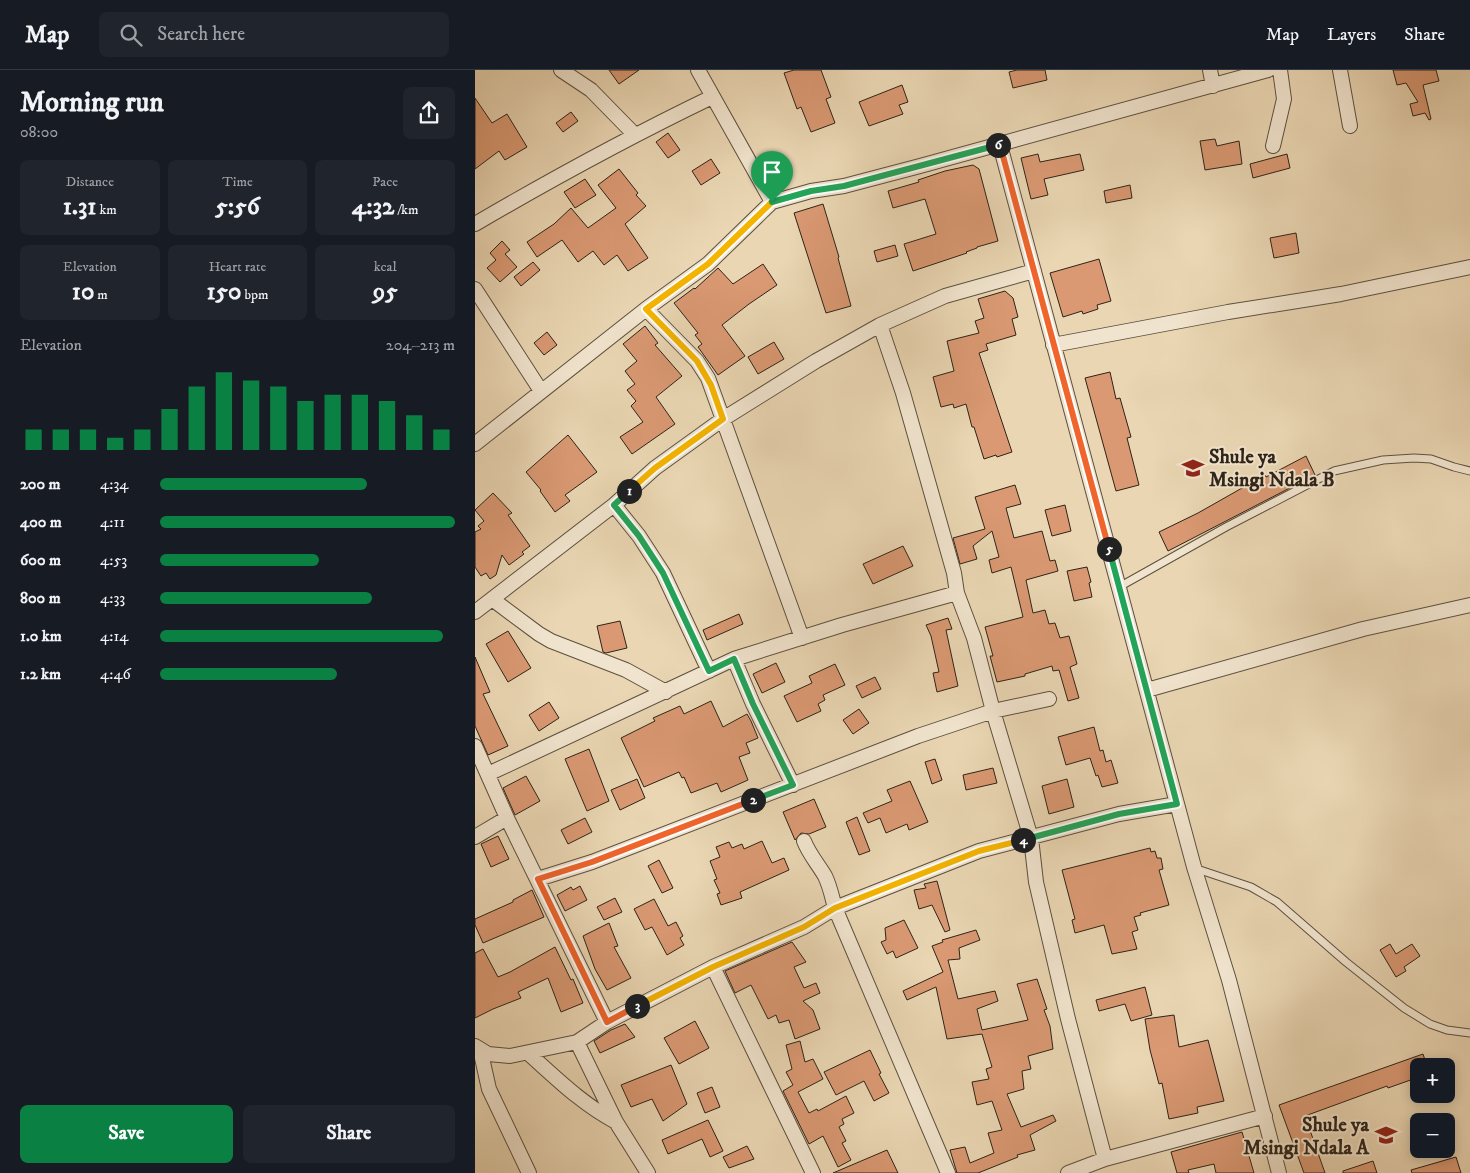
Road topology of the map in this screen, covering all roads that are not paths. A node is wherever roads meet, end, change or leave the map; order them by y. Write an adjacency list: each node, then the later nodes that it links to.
1 (561, 70): 10 (street)
2 (698, 70): 8 (street)
3 (1210, 70): 7 (street)
4 (1268, 70): 7 (street)
5 (1280, 70): 12 (street)
6 (1340, 70): 9 (street)
7 (1213, 86): 11 (street)
8 (712, 96): 10 (street); 13 (street)
9 (1350, 126)
10 (635, 135): 14 (street)
11 (1000, 145): 13 (street); 16 (street)
12 (1273, 146)
13 (772, 202): 18 (street)
14 (475, 224)
15 (1470, 267): 20 (street)
16 (1034, 271): 19 (street); 20 (street)
17 (475, 289): 21 (street)
18 (646, 309): 21 (street); 22 (street)
19 (880, 325): 22 (street); 27 (street)
20 (1053, 345): 26 (street)
21 (541, 391): 23 (street)
22 (723, 419): 25 (street); 31 (street)
23 (475, 444)
24 (1470, 470): 26 (lane)
25 (614, 505): 28 (street); 33 (street)
26 (1119, 587): 34 (street)
27 (957, 593): 31 (street); 37 (street)
28 (492, 599): 30 (street); 35 (street)
29 (1470, 605): 34 (street)
30 (475, 612)
31 (802, 638): 32 (street)
32 (734, 659): 33 (street); 40 (street)
33 (709, 671): 35 (street)
34 (1147, 690): 41 (street)
35 (666, 692): 39 (street)
36 (1049, 699): 37 (street)
37 (993, 711): 40 (street); 44 (street)
38 (475, 746): 39 (street)
39 (488, 774): 42 (street)
40 (793, 785): 47 (street)
41 (1177, 804): 44 (street); 46 (street)
42 (507, 818): 43 (street); 47 (street)
43 (475, 837)
44 (1031, 838): 48 (street); 57 (street)
45 (804, 840): 48 (street)
46 (1194, 867): 51 (lane); 55 (street)
47 (538, 879): 50 (street)
48 (835, 908): 49 (street); 61 (street)
49 (713, 967): 50 (street); 60 (street)
50 (607, 1022): 52 (street)
51 (1470, 1033)
52 (577, 1042): 54 (street); 56 (street)
53 (477, 1047): 54 (street); 58 (street)
54 (528, 1053): 56 (street)
55 (1265, 1116): 57 (street); 63 (street)
56 (616, 1122): 59 (street)
57 (1105, 1159): 62 (street)
58 (529, 1173)
59 (648, 1173)
60 (813, 1173)
61 (948, 1173)
62 (1068, 1173)
63 (1279, 1173)

